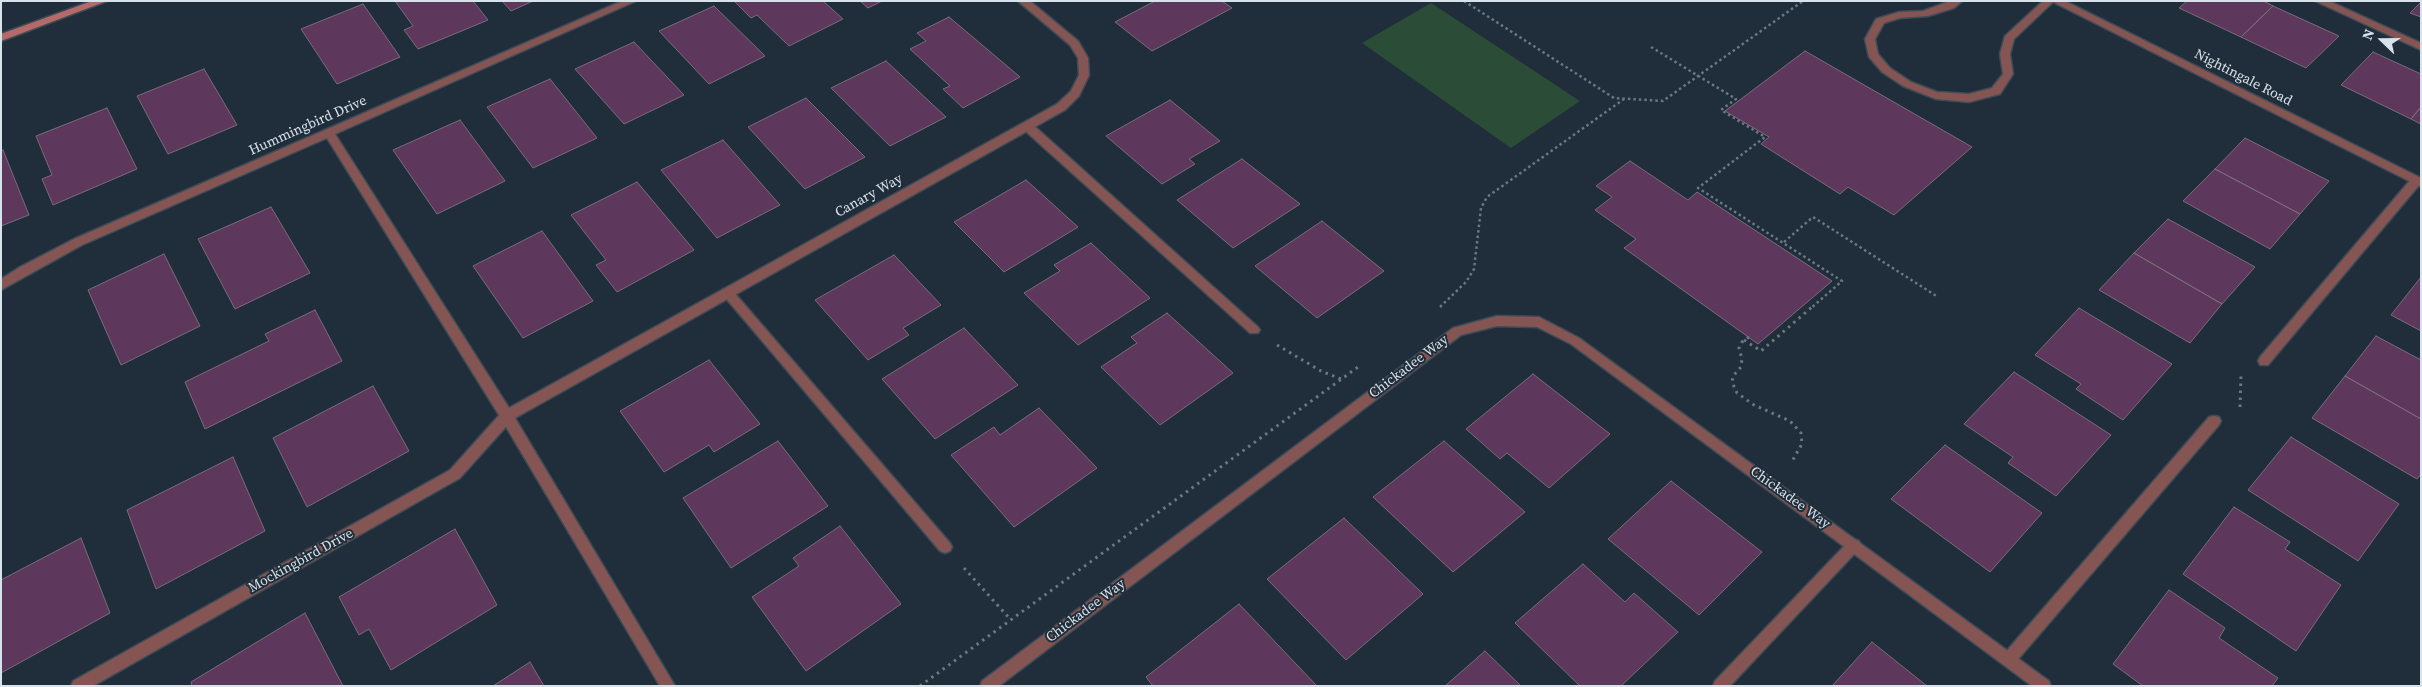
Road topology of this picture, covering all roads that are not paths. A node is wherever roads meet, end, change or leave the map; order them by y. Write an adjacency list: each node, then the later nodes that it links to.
1 (102, 1): 8 (main road)
2 (631, 1): 11 (street, Hummingbird Drive)
3 (1023, 1): 10 (street, Canary Way)
4 (1957, 1): 5 (street)
5 (2049, 1)
6 (2057, 1): 12 (street, Nightingale Road)
7 (2320, 1): 9 (street)
8 (1, 38)
9 (2421, 47)
10 (1027, 126): 14 (street, Canary Way); 15 (street)
11 (329, 133): 13 (street, Hummingbird Drive); 17 (street)
12 (2418, 182): 16 (street, Nightingale Road)
13 (1, 285)
14 (728, 293): 17 (street, Canary Way); 20 (street)
15 (1254, 330)
16 (2264, 361)
17 (507, 416): 22 (street, Mockingbird Drive); 23 (street)
18 (2214, 421): 21 (street)
19 (1854, 545): 21 (street, Chickadee Way); 24 (street, Chickadee Way); 25 (street)
20 (945, 548)
21 (2009, 660): 26 (street, Chickadee Way)
22 (78, 686)
23 (668, 686)
24 (987, 686)
25 (1720, 686)
26 (2044, 686)

